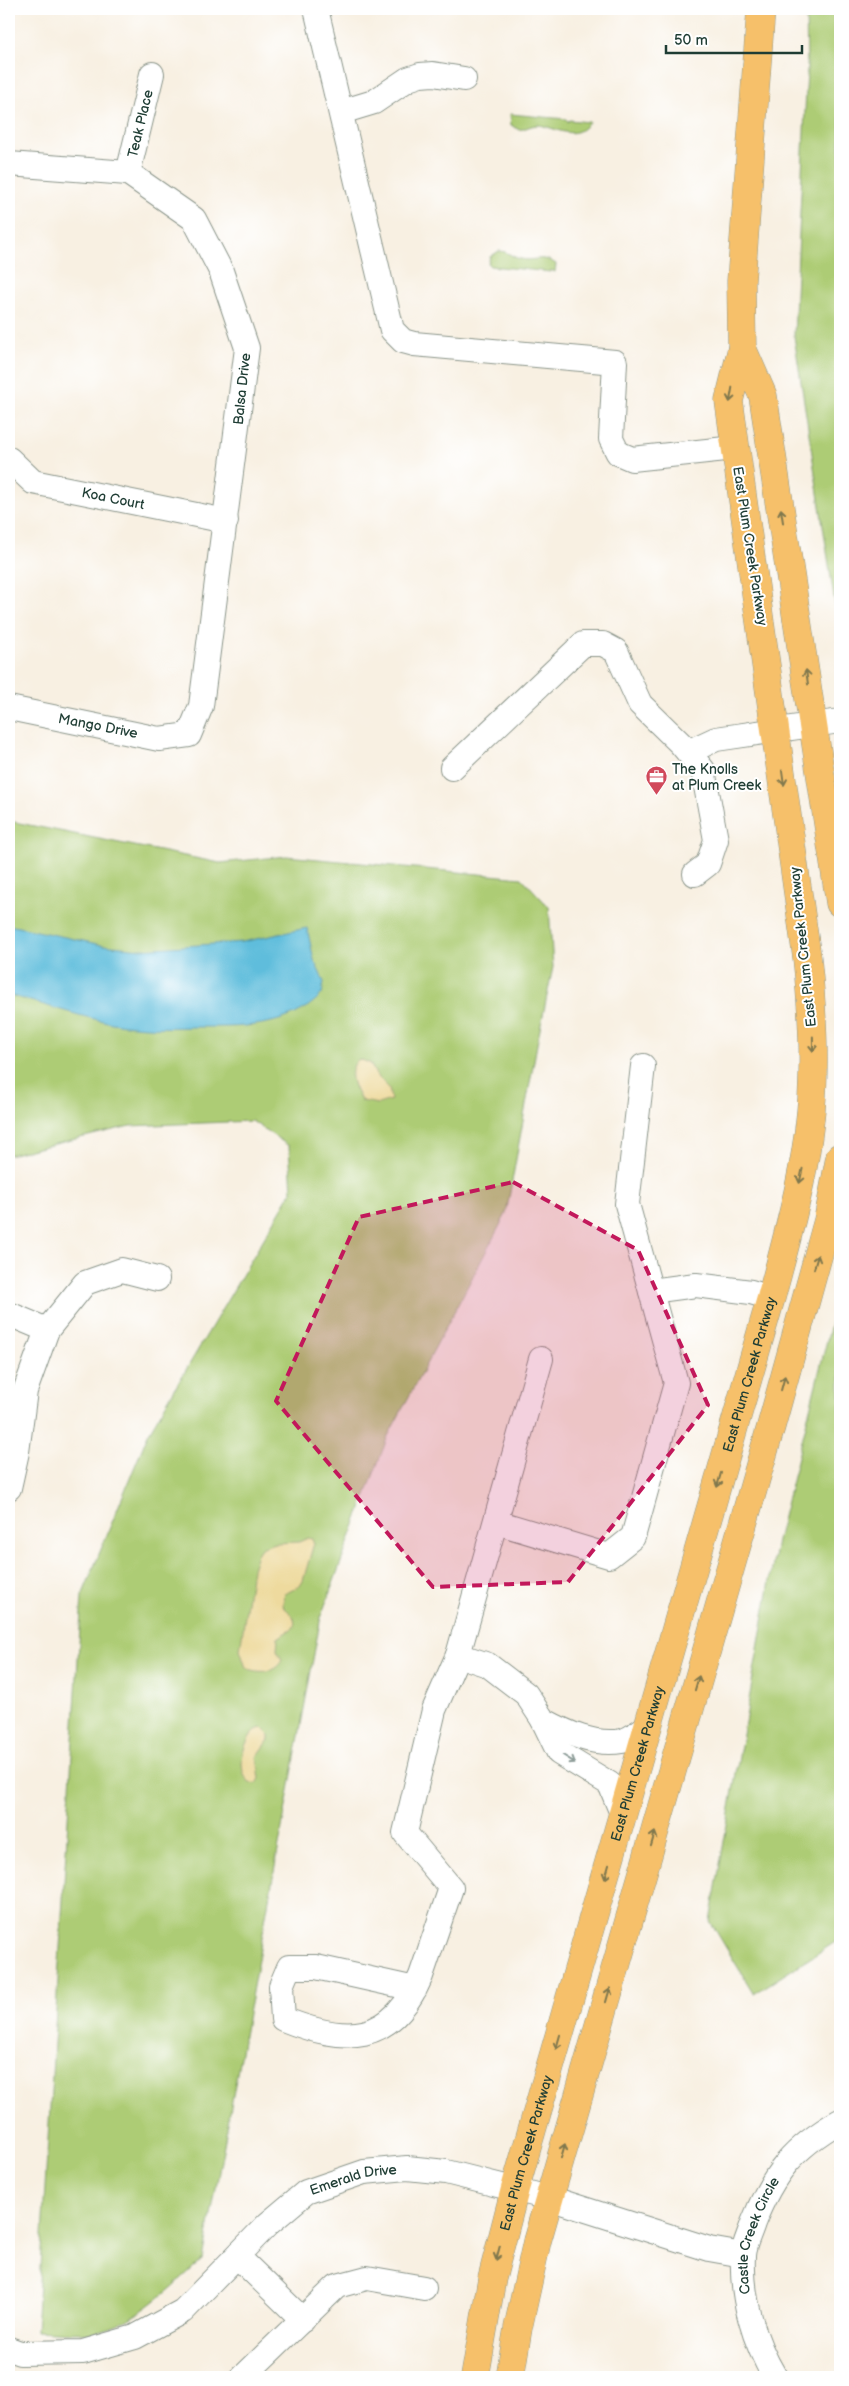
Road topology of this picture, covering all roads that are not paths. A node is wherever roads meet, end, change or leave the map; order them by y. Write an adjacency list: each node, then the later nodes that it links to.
1 (316, 9): 5 (street)
2 (761, 9): 8 (main road, East Plum Creek Parkway)
3 (152, 74): 7 (street, Teak Place)
4 (464, 80): 5 (street)
5 (341, 112): 9 (street)
6 (9, 164): 7 (street, Balsa Drive)
7 (128, 173): 11 (street, Balsa Drive)
8 (742, 348): 9 (main road, East Plum Creek Parkway, one-way to 9); 13 (main road, East Plum Creek Parkway, one-way to 8)
9 (735, 448): 14 (main road, East Plum Creek Parkway)
10 (9, 459): 11 (street, Koa Court)
11 (226, 521): 15 (street, Balsa Drive)
12 (9, 708): 15 (street, Mango Drive)
13 (827, 723): 14 (street); 19 (main road, East Plum Creek Parkway)
14 (776, 730): 16 (street); 24 (main road, East Plum Creek Parkway, one-way to 24)
15 (189, 735)
16 (688, 752): 17 (street); 18 (street)
17 (452, 768)
18 (695, 874)
19 (840, 903)
20 (644, 1066): 23 (street)
21 (840, 1157): 37 (main road, one-way to 21)
22 (156, 1279): 26 (street)
23 (651, 1291): 24 (street); 29 (street)
24 (771, 1298): 32 (main road, East Plum Creek Parkway, one-way to 32)
25 (9, 1314): 26 (street)
26 (47, 1330): 28 (street)
27 (541, 1359): 29 (street)
28 (9, 1488)
29 (496, 1522): 30 (street)
30 (458, 1655): 31 (street); 34 (street)
31 (543, 1720): 32 (street); 33 (street, one-way to 33)
32 (649, 1725): 33 (main road, East Plum Creek Parkway)
33 (623, 1816): 36 (main road, East Plum Creek Parkway, one-way to 36)
34 (415, 1989): 34 (street)
35 (840, 2121): 38 (street, Castle Creek Circle)
36 (515, 2189): 37 (street, Emerald Drive); 39 (street, Emerald Drive); 44 (main road, East Plum Creek Parkway, one-way to 44)
37 (549, 2198): 38 (street, Emerald Drive); 45 (main road)
38 (743, 2255): 46 (street, Castle Creek Circle)
39 (238, 2256): 41 (street); 42 (street, Emerald Drive)
40 (424, 2288): 41 (street)
41 (303, 2320): 43 (street)
42 (9, 2350)
43 (243, 2377)
44 (475, 2377)
45 (510, 2377)
46 (775, 2377)

